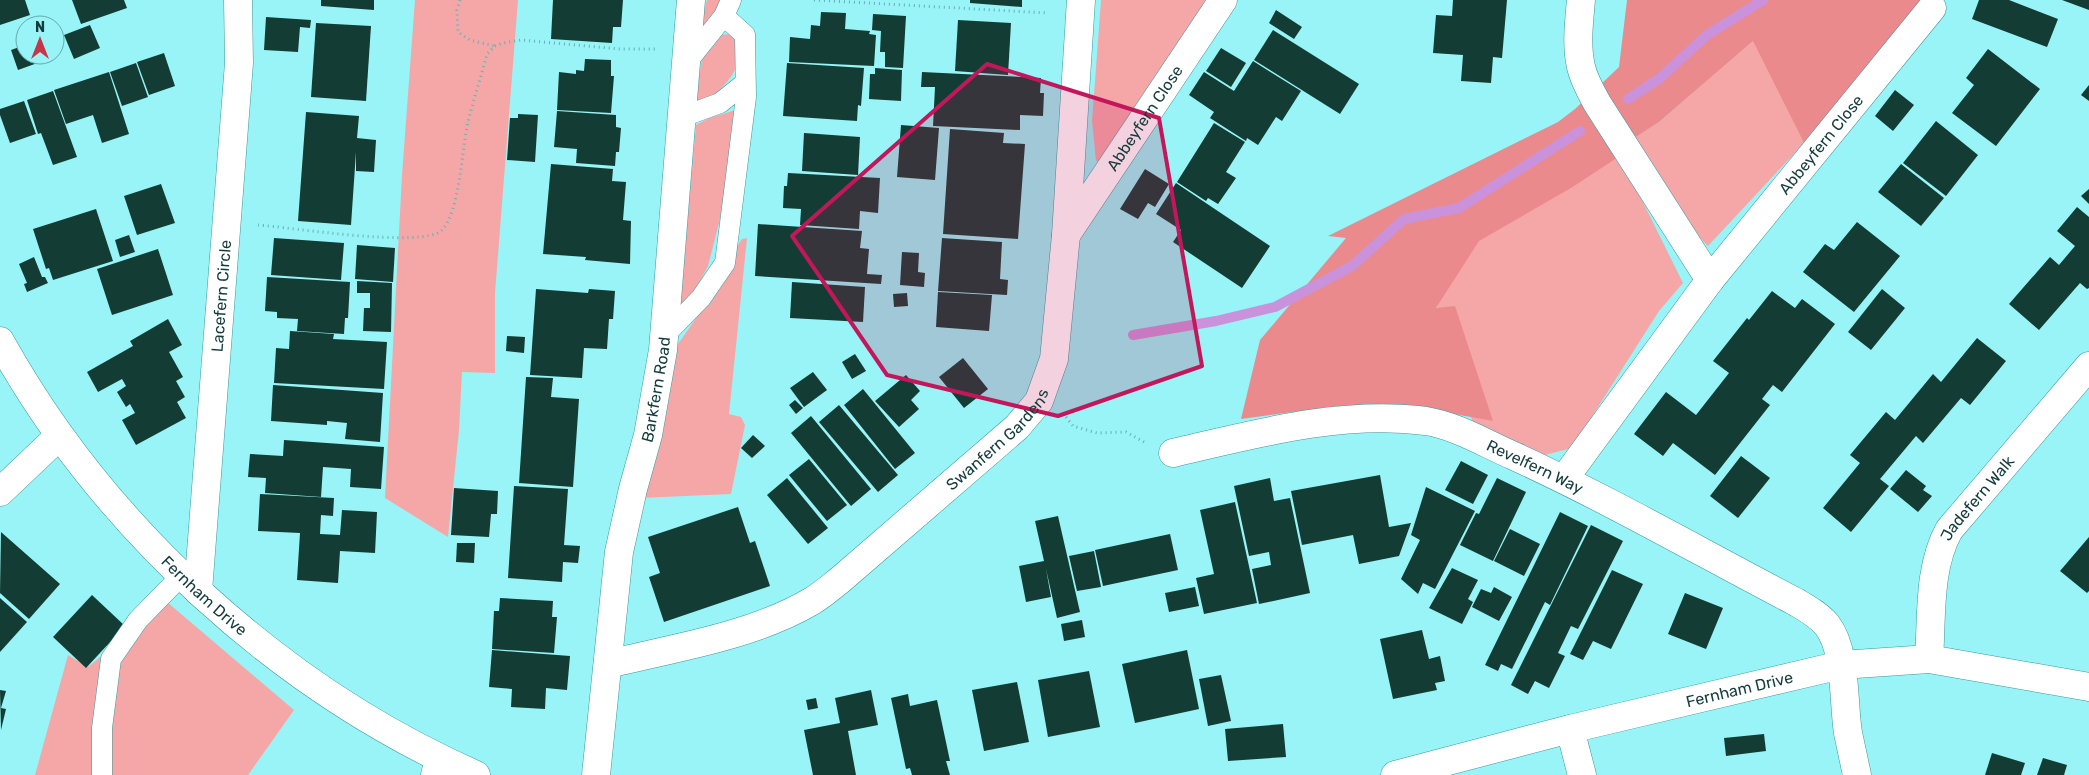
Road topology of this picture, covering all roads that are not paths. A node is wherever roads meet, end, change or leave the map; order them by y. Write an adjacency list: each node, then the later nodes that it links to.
1 (238, 0): 20 (street, Lacefern Circle)
2 (691, 0): 8 (street, Barkfern Road)
3 (1223, 0): 11 (street, Abbeyfern Close)
4 (1580, 0): 12 (street)
5 (1081, 6): 11 (street, Swanfern Gardens)
6 (728, 8): 8 (lane); 9 (lane)
7 (1932, 8): 12 (street, Abbeyfern Close)
8 (687, 56): 10 (street, Barkfern Road)
9 (746, 83): 10 (lane); 13 (lane)
10 (682, 117): 13 (street, Barkfern Road)
11 (1066, 236): 22 (street, Swanfern Gardens)
12 (1710, 280): 18 (street, Abbeyfern Close)
13 (664, 336): 22 (street, Barkfern Road)
14 (0, 340): 16 (street, Fernham Drive)
15 (2089, 366): 21 (street, Jadefern Walk)
16 (59, 436): 19 (street); 20 (street, Fernham Drive)
17 (1173, 453): 18 (street, Revelfern Way)
18 (1564, 479): 23 (street, Revelfern Way)
19 (0, 492)
20 (190, 583): 26 (street, Fernham Drive); 27 (lane)
21 (1929, 658): 23 (street, Fernham Drive); 24 (street, Fernham Drive)
22 (608, 664): 29 (street, Barkfern Road)
23 (1841, 665): 25 (street, Fernham Drive); 32 (street, Revelfern Way)
24 (2089, 687)
25 (1570, 729): 30 (street, Fernham Drive); 31 (street)
26 (437, 767): 28 (street, Fernham Drive)
27 (102, 775)
28 (476, 775)
29 (596, 775)
30 (1395, 775)
31 (1582, 775)
32 (1857, 775)

